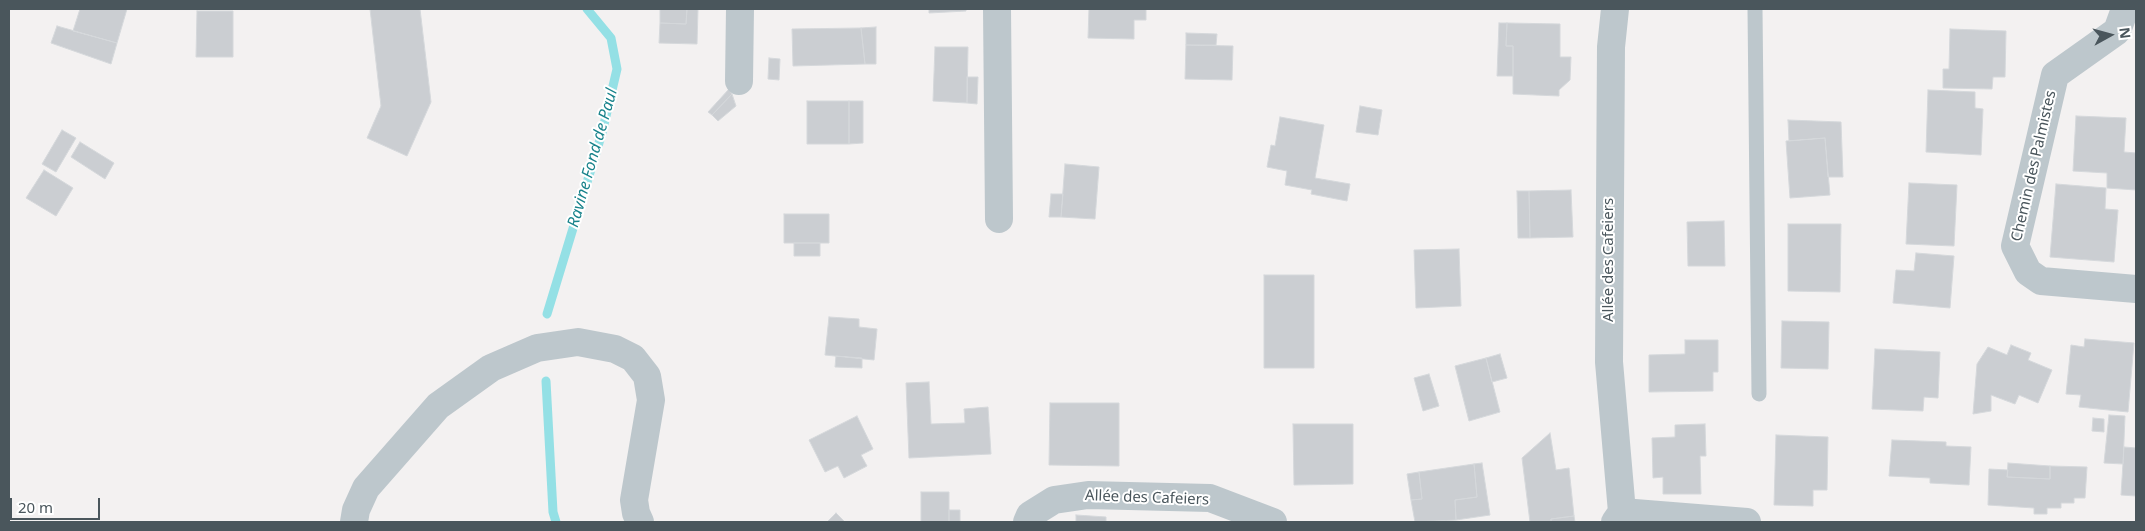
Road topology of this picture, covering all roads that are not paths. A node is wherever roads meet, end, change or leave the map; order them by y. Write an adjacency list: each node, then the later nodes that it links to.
1 (740, 9): 6 (street)
2 (997, 9): 7 (street)
3 (1615, 9): 10 (street, Allée des Cafeiers)
4 (1755, 9): 9 (lane)
5 (2126, 9): 8 (street, Chemin des Palmistes)
6 (740, 81)
7 (999, 219)
8 (2136, 289)
9 (1759, 394)
10 (1619, 517): 15 (street, Allée des Cafeiers)
11 (354, 522): 12 (street)
12 (640, 522)
13 (1027, 522): 14 (street, Allée des Cafeiers)
14 (1273, 522)
15 (1746, 522)

